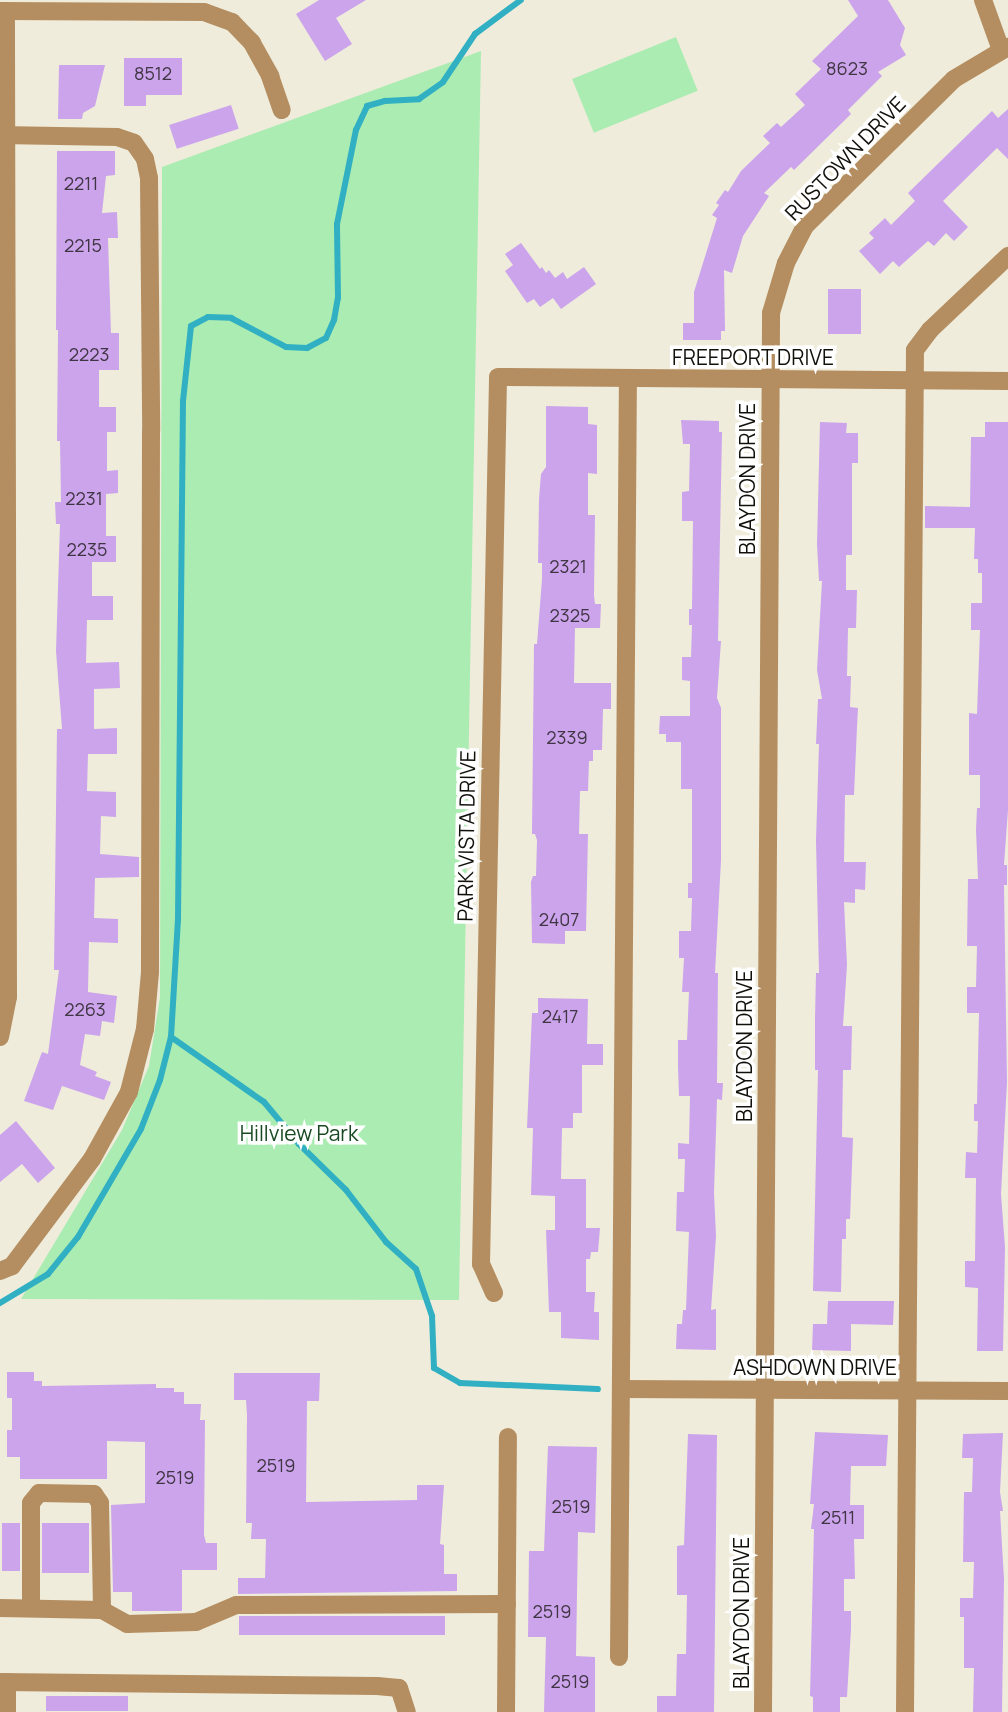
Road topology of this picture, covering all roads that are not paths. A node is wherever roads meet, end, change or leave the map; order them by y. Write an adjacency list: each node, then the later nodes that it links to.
1 (983, 0): 4 (street)
2 (169, 5): 3 (street); 5 (street)
3 (3, 11): 6 (street)
4 (1004, 49): 10 (street, RUSTOWN DRIVE)
5 (282, 110)
6 (3, 135): 13 (street); 14 (street)
7 (1008, 256): 11 (street)
8 (498, 377): 9 (street, FREEPORT DRIVE); 15 (street, PARK VISTA DRIVE)
9 (628, 380): 10 (street, FREEPORT DRIVE); 16 (street)
10 (770, 380): 11 (street, FREEPORT DRIVE); 17 (street, BLAYDON DRIVE)
11 (915, 380): 12 (street, FREEPORT DRIVE); 18 (street)
12 (1008, 381)
13 (0, 1038)
14 (0, 1271)
15 (494, 1293)
16 (622, 1389): 17 (street, ASHDOWN DRIVE); 25 (street)
17 (765, 1389): 18 (street, ASHDOWN DRIVE); 30 (street, BLAYDON DRIVE)
18 (908, 1390): 19 (street, ASHDOWN DRIVE); 31 (street)
19 (1008, 1391)
20 (508, 1437): 21 (street)
21 (507, 1604): 24 (street); 29 (street)
22 (0, 1608): 23 (street)
23 (31, 1608): 24 (street); 24 (street)
24 (102, 1610)
25 (619, 1657)
26 (3, 1682): 27 (street); 28 (street)
27 (7, 1712)
28 (407, 1712)
29 (506, 1712)
30 (763, 1712)
31 (905, 1712)

